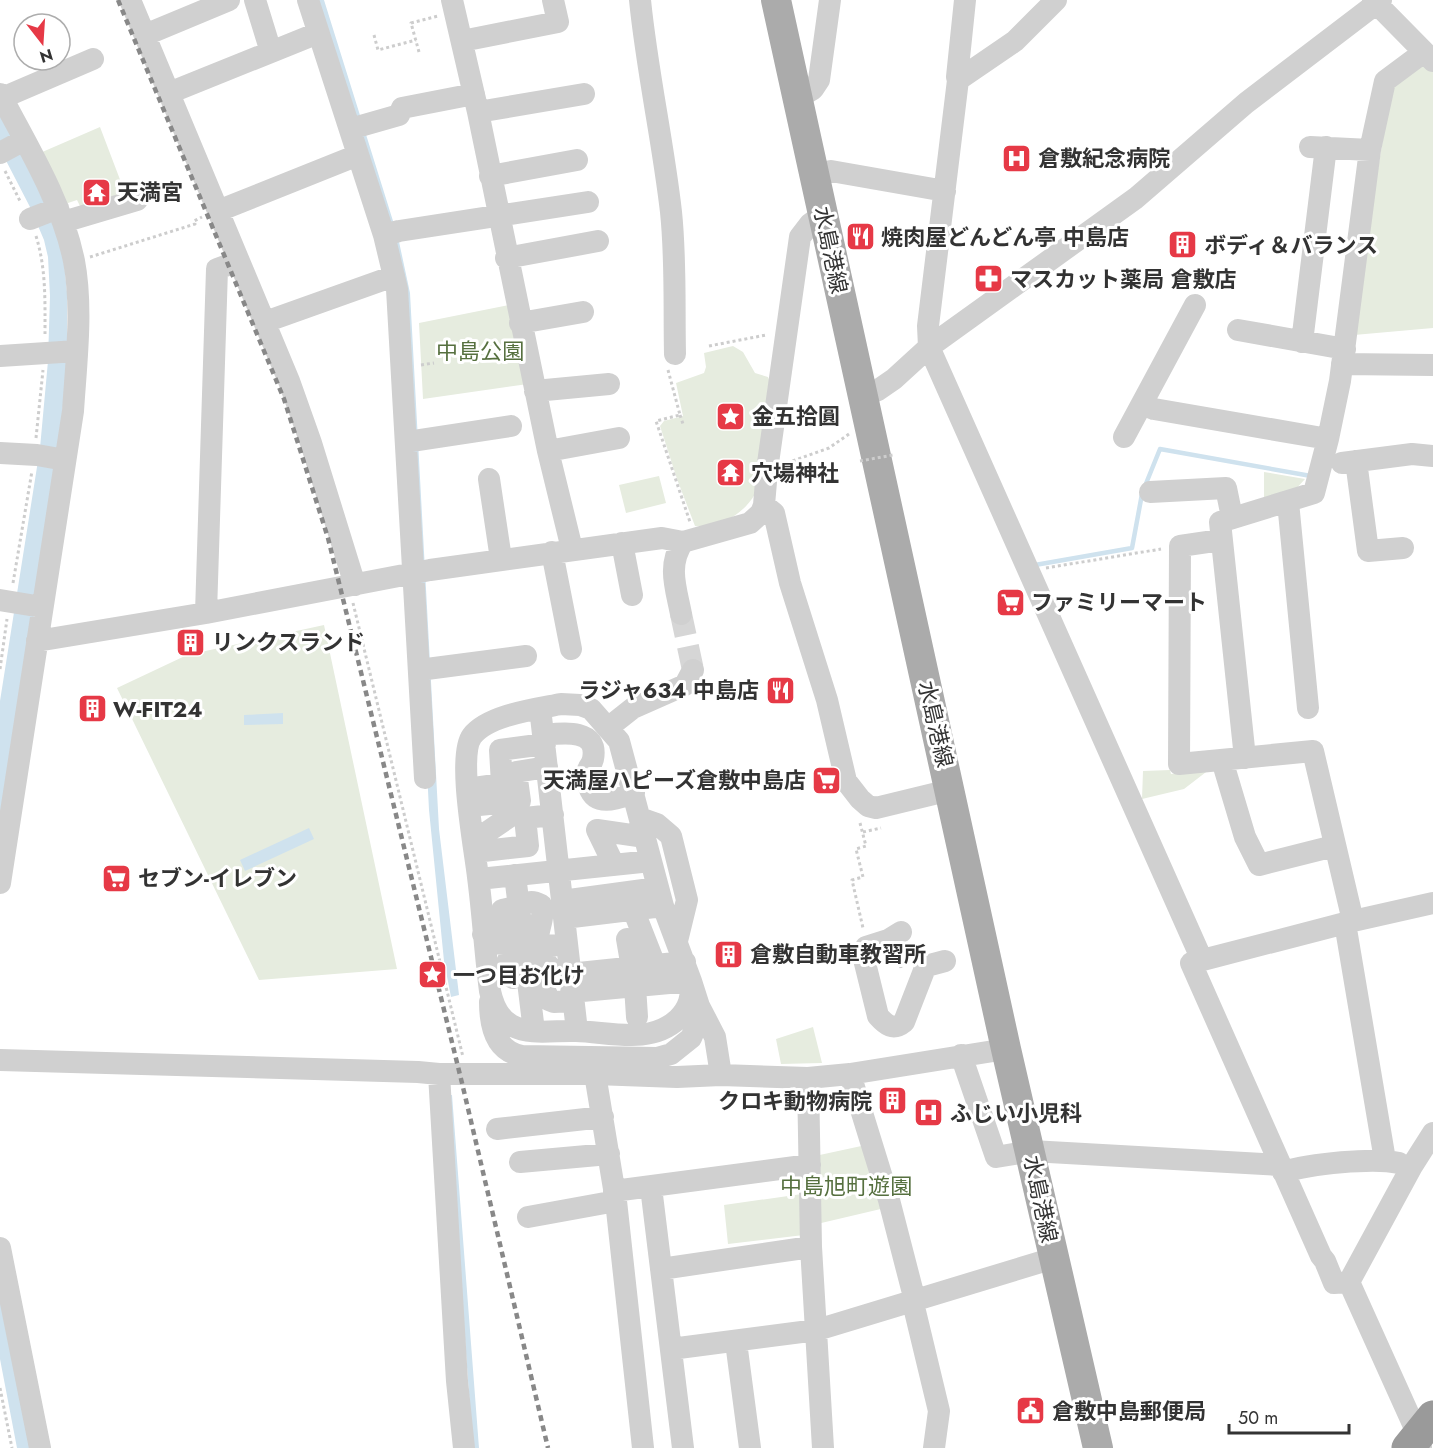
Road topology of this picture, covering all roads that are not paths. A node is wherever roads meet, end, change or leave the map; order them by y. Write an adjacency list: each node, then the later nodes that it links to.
1 (130, 0): 14 (street)
2 (229, 0): 14 (street)
3 (255, 0): 16 (street)
4 (308, 0): 13 (street)
5 (553, 0): 15 (street)
6 (640, 0): 52 (street)
7 (776, 0): 23 (main road, 水島港線)
8 (830, 0): 23 (street)
9 (965, 0): 19 (street)
10 (1056, 0): 19 (street)
11 (1376, 1): 17 (street); 50 (street)
12 (453, 6): 15 (street)
13 (318, 33): 16 (street); 25 (street)
14 (145, 35): 20 (street)
15 (462, 41): 24 (street)
16 (271, 52): 20 (street)
17 (1428, 57): 27 (street)
18 (93, 59): 22 (street)
19 (958, 80): 32 (street)
20 (169, 93): 35 (street)
21 (584, 94): 24 (street)
22 (1, 96): 26 (street)
23 (798, 98): 30 (main road, 水島港線)
24 (476, 103): 25 (street); 31 (street)
25 (356, 127): 28 (street)
26 (11, 147): 37 (street)
27 (1370, 150): 49 (street); 54 (street)
28 (358, 155): 35 (street); 39 (street)
29 (577, 160): 31 (street)
30 (815, 174): 32 (street); 36 (main road, 水島港線)
31 (490, 176): 38 (street)
32 (939, 190): 50 (street)
33 (137, 200): 37 (street)
34 (588, 202): 38 (street)
35 (218, 211): 42 (street)
36 (824, 214): 58 (main road, 水島港線); 74 (street)
37 (47, 215): 51 (street)
38 (498, 216): 39 (street); 41 (street)
39 (390, 233): 43 (street)
40 (598, 241): 41 (street)
41 (507, 258): 47 (street)
42 (239, 261): 46 (street); 87 (street)
43 (393, 276): 46 (street); 64 (street)
44 (1195, 304): 59 (street)
45 (583, 312): 47 (street)
46 (265, 322): 83 (street)
47 (520, 322): 57 (street)
48 (1238, 330): 49 (street)
49 (1302, 342): 54 (street)
50 (929, 346): 58 (street); 125 (street)
51 (59, 351): 53 (street); 68 (street)
52 (675, 354)
53 (0, 356)
54 (1344, 357): 55 (street); 63 (street)
55 (1433, 365)
56 (609, 384): 57 (street)
57 (535, 391): 65 (street)
58 (863, 396): 102 (main road, 水島港線)
59 (1142, 404): 61 (street); 63 (street)
60 (511, 426): 64 (street)
61 (1124, 437)
62 (619, 438): 65 (street)
63 (1322, 438): 70 (street)
64 (412, 441): 82 (street)
65 (548, 451): 80 (street)
66 (0, 453): 68 (street)
67 (1433, 456): 69 (street)
68 (49, 457): 86 (street)
69 (1356, 461): 70 (street); 79 (street)
70 (1321, 465): 73 (street)
71 (489, 479): 81 (street)
72 (1150, 492): 75 (street)
73 (1288, 502): 75 (street); 95 (street)
74 (764, 505): 76 (street); 102 (street)
75 (1232, 517): 77 (street)
76 (690, 540): 78 (street); 88 (street)
77 (1221, 540): 98 (street); 99 (street)
78 (622, 543): 80 (street); 84 (street)
79 (1403, 548)
80 (562, 551): 81 (street); 90 (street)
81 (501, 560): 82 (street)
82 (419, 572): 83 (street); 92 (street)
83 (352, 586): 87 (street)
84 (633, 595)
85 (7, 601): 86 (street)
86 (39, 606): 89 (street)
87 (206, 613): 89 (street)
88 (681, 614)
89 (37, 641): 114 (street)
90 (571, 649)
91 (526, 656): 92 (street)
92 (425, 670): 101 (street)
93 (693, 670): 96 (street)
94 (540, 708): 96 (street); 97 (street); 104 (street)
95 (1308, 708)
96 (609, 728): 103 (street)
97 (544, 740): 100 (street); 103 (street); 104 (street)
98 (1245, 758): 99 (street); 108 (street)
99 (1222, 760): 108 (street)
100 (548, 767): 104 (street); 105 (street)
101 (425, 778)
102 (950, 790): 137 (main road, 水島港線)
103 (634, 793): 107 (street)
104 (468, 797): 109 (street)
105 (553, 815): 109 (street); 111 (street)
106 (507, 825): 109 (street)
107 (648, 827): 110 (street); 115 (street); 117 (street)
108 (1334, 846): 120 (street)
109 (475, 847): 113 (street)
110 (651, 861): 115 (street); 117 (street)
111 (559, 871): 112 (street); 115 (street); 119 (street)
112 (515, 875): 113 (street); 118 (street)
113 (479, 879): 123 (street)
114 (0, 883)
115 (623, 887): 117 (street); 119 (street); 119 (street); 122 (street)
116 (1433, 903): 120 (street)
117 (668, 904): 122 (street)
118 (519, 906): 123 (street); 124 (street); 128 (street)
119 (563, 910): 124 (street)
120 (1349, 922): 125 (street); 151 (street)
121 (901, 932): 126 (street)
122 (652, 937): 127 (street); 129 (street); 130 (street)
123 (484, 939): 128 (street); 132 (street)
124 (566, 944): 131 (street)
125 (1198, 961): 153 (street)
126 (945, 962)
127 (655, 965): 129 (street); 130 (street)
128 (526, 967): 131 (street); 135 (street)
129 (688, 972): 130 (street); 133 (street); 136 (street)
130 (633, 977): 131 (street); 134 (street)
131 (571, 989): 136 (street)
132 (490, 991): 133 (street); 135 (street)
133 (699, 1006): 143 (street)
134 (637, 1017)
135 (534, 1031): 136 (street)
136 (577, 1031)
137 (1006, 1049): 138 (street); 148 (main road, 水島港線)
138 (962, 1055): 142 (street); 148 (street)
139 (0, 1060): 140 (street)
140 (450, 1074): 141 (street); 168 (street)
141 (595, 1074): 143 (street); 145 (street)
142 (850, 1074): 144 (street); 162 (street)
143 (721, 1075): 144 (street)
144 (807, 1078): 152 (street)
145 (603, 1117): 146 (street); 149 (street)
146 (497, 1129)
147 (1433, 1133): 151 (street)
148 (1031, 1151): 153 (street); 159 (main road, 水島港線)
149 (609, 1154): 150 (street); 155 (street)
150 (520, 1162)
151 (1402, 1164): 153 (street); 161 (street)
152 (810, 1165): 154 (street); 157 (street)
153 (1286, 1169): 161 (street)
154 (651, 1187): 155 (street); 160 (street)
155 (615, 1196): 156 (street); 169 (street)
156 (528, 1217)
157 (811, 1247): 160 (street); 163 (street)
158 (0, 1248): 167 (street)
159 (1054, 1258): 162 (street); 174 (main road, 水島港線)
160 (661, 1269): 165 (street)
161 (1343, 1282): 166 (street)
162 (914, 1300): 163 (street); 173 (street)
163 (817, 1330): 164 (street); 172 (street)
164 (736, 1342): 165 (street); 171 (street)
165 (670, 1349): 170 (street)
166 (1420, 1437)
167 (40, 1448)
168 (464, 1448)
169 (643, 1448)
170 (682, 1448)
171 (750, 1448)
172 (824, 1448)
173 (934, 1448)
174 (1098, 1448)

